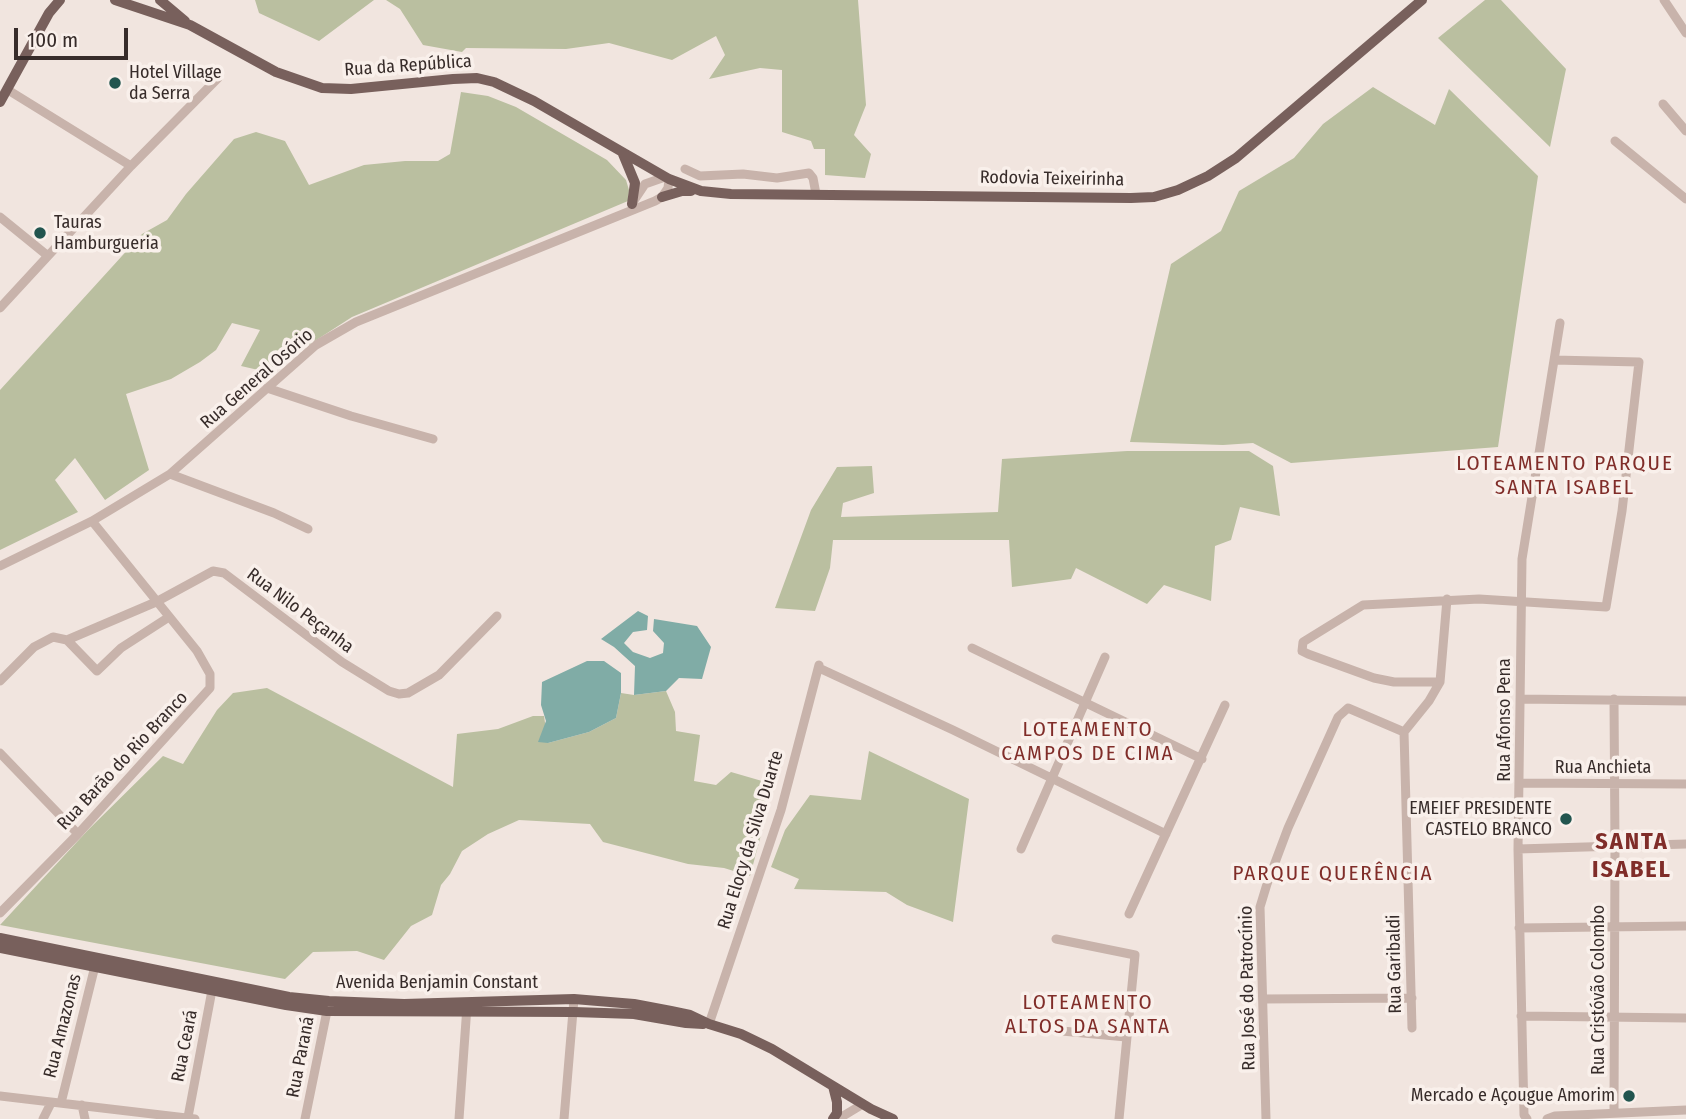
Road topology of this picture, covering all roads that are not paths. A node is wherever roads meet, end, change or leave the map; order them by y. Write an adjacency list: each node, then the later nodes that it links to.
1 (52, 0): 7 (main road)
2 (60, 0): 7 (main road)
3 (115, 0): 8 (main road)
4 (160, 0): 8 (main road)
5 (1422, 0): 24 (main road, Rodovia Teixeirinha)
6 (1664, 0): 9 (street)
7 (49, 13): 11 (main road)
8 (190, 26): 16 (main road, Rua da República)
9 (1686, 33)
10 (218, 78): 17 (street)
11 (8, 90): 12 (main road); 17 (street)
12 (0, 102)
13 (1663, 104): 14 (street)
14 (1686, 131)
15 (1615, 141): 26 (street)
16 (623, 154): 20 (main road, Rodovia Teixeirinha); 27 (main road)
17 (131, 166): 29 (street)
18 (685, 169): 19 (street)
19 (710, 175): 21 (street); 22 (street)
20 (667, 178): 22 (main road, Rodovia Teixeirinha); 25 (street); 27 (street, Rua General Osório)
21 (777, 178): 23 (street); 24 (street)
22 (703, 192): 23 (main road, Rodovia Teixeirinha); 25 (main road)
23 (780, 194): 24 (main road, Rodovia Teixeirinha)
24 (816, 194)
25 (662, 197): 27 (street, Rua General Osório)
26 (1686, 200)
27 (629, 208): 33 (street, Rua General Osório)
28 (1, 221): 29 (street)
29 (48, 256): 30 (street)
30 (0, 308)
31 (1560, 323): 32 (street, Rua Afonso Pena)
32 (1554, 360): 40 (street, Rua Afonso Pena); 40 (street)
33 (267, 388): 34 (street); 35 (street, Rua General Osório)
34 (433, 439)
35 (170, 474): 36 (street, Rua General Osório); 37 (street)
36 (92, 521): 38 (street, Rua General Osório); 41 (street, Rua Barão do Rio Branco)
37 (309, 529)
38 (0, 566)
39 (1447, 599): 40 (street); 48 (street); 48 (street)
40 (1521, 600): 49 (street, Rua Afonso Pena)
41 (156, 602): 42 (street, Rua Nilo Peçanha); 43 (street, Rua Barão do Rio Branco); 44 (street, Rua Nilo Peçanha)
42 (497, 616)
43 (169, 617): 44 (street); 61 (street, Rua Barão do Rio Branco)
44 (67, 640): 47 (street, Rua Nilo Peçanha)
45 (972, 648): 52 (street)
46 (1105, 657): 52 (street)
47 (0, 681)
48 (1440, 682): 54 (street)
49 (1520, 699): 50 (street); 58 (street, Rua Afonso Pena)
50 (1614, 699): 51 (street); 59 (street, Rua Cristóvão Colombo)
51 (1686, 701)
52 (1084, 704): 56 (street); 57 (street)
53 (1225, 705): 56 (street)
54 (1404, 732): 77 (street, Rua Garibaldi); 79 (street, Rua José do Patrocínio)
55 (0, 753): 61 (street)
56 (1202, 759): 62 (street)
57 (1051, 777): 62 (street); 65 (street); 86 (street, Rua Elocy da Silva Duarte)
58 (1520, 783): 59 (street, Rua Anchieta); 66 (street, Rua Afonso Pena)
59 (1614, 783): 60 (street, Rua Anchieta); 64 (street, Rua Cristóvão Colombo)
60 (1686, 784)
61 (78, 834): 67 (street, Rua Barão do Rio Branco)
62 (1166, 834): 68 (street)
63 (1686, 845): 64 (street)
64 (1615, 846): 66 (street); 71 (street, Rua Cristóvão Colombo)
65 (1021, 849)
66 (1518, 849): 70 (street, Rua Afonso Pena)
67 (0, 913)
68 (1129, 914)
69 (1686, 926): 71 (street)
70 (1519, 928): 71 (street); 83 (street, Rua Afonso Pena)
71 (1615, 928): 84 (street, Rua Cristóvão Colombo)
72 (0, 938): 75 (main road, Avenida Benjamin Constant)
73 (1056, 939): 89 (street)
74 (0, 948): 75 (main road, Avenida Benjamin Constant)
75 (96, 962): 76 (main road, Avenida Benjamin Constant); 92 (street, Rua Amazonas)
76 (213, 986): 80 (main road, Avenida Benjamin Constant); 97 (street, Rua Ceará)
77 (1412, 998): 79 (street); 87 (street, Rua Garibaldi)
78 (574, 999): 81 (main road, Avenida Benjamin Constant); 82 (street); 86 (main road, Avenida Benjamin Constant)
79 (1263, 999): 106 (street, Rua José do Patrocínio)
80 (328, 1006): 81 (main road, Avenida Benjamin Constant); 101 (street, Rua Paraná)
81 (467, 1006): 82 (main road, Avenida Benjamin Constant); 102 (street)
82 (574, 1012): 86 (main road, Avenida Benjamin Constant); 103 (street)
83 (1521, 1016): 84 (street); 107 (street, Rua Afonso Pena)
84 (1615, 1017): 85 (street); 96 (street, Rua Cristóvão Colombo)
85 (1686, 1018)
86 (709, 1024): 90 (main road, Avenida Benjamin Constant)
87 (1412, 1028)
88 (1062, 1031): 89 (street)
89 (1126, 1037): 105 (street)
90 (833, 1086): 94 (main road, Avenida Benjamin Constant); 104 (main road)
91 (0, 1096): 92 (street)
92 (56, 1103): 93 (street); 99 (street, Rua Amazonas)
93 (82, 1105): 97 (street); 100 (street)
94 (866, 1110): 98 (main road, Avenida Benjamin Constant); 104 (street)
95 (1686, 1110): 96 (street)
96 (1614, 1113): 108 (street)
97 (191, 1118)
98 (890, 1118)
99 (43, 1119)
100 (85, 1119)
101 (305, 1119)
102 (458, 1119)
103 (564, 1119)
104 (836, 1119)
105 (1119, 1119)
106 (1266, 1119)
107 (1527, 1119)
108 (1547, 1119)

